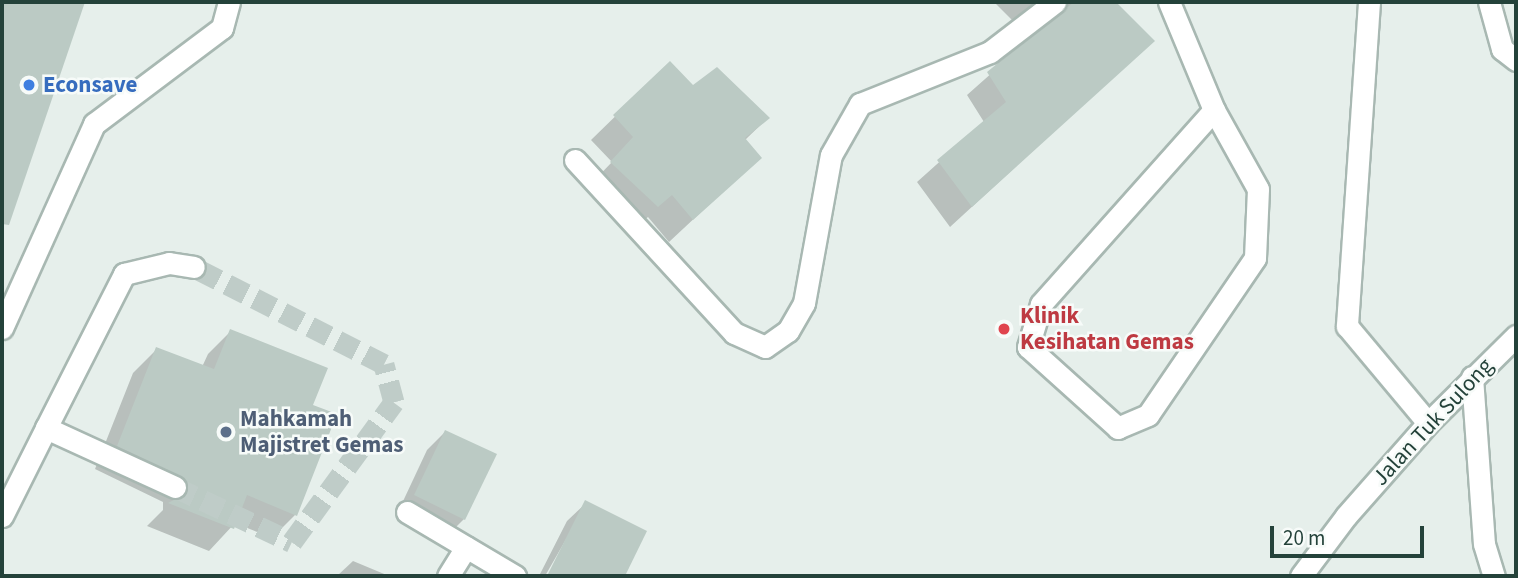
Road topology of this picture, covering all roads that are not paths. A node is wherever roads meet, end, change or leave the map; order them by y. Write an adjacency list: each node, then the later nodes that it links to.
1 (229, 2): 10 (street)
2 (1055, 2): 8 (street)
3 (1169, 2): 7 (street)
4 (1369, 2): 13 (street)
5 (1489, 2): 6 (street)
6 (1516, 60)
7 (1214, 110): 7 (street)
8 (575, 160)
9 (194, 267): 14 (street)
10 (2, 328)
11 (1516, 336): 12 (street, Jalan Tuk Sulong)
12 (1472, 377): 13 (street, Jalan Tuk Sulong); 22 (street)
13 (1428, 423): 21 (street, Jalan Tuk Sulong)
14 (46, 428): 15 (street); 17 (street)
15 (174, 487)
16 (407, 512): 18 (street)
17 (2, 516)
18 (466, 547): 19 (street); 20 (street)
19 (447, 576)
20 (515, 576)
21 (1301, 576)
22 (1494, 576)

